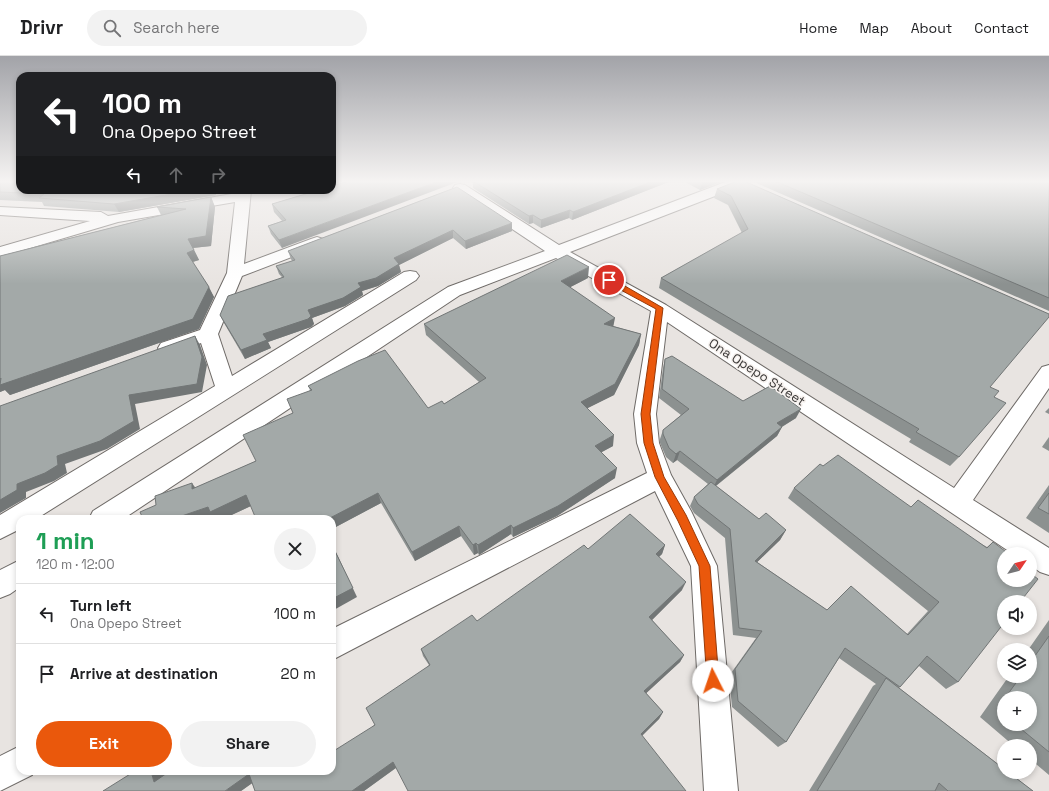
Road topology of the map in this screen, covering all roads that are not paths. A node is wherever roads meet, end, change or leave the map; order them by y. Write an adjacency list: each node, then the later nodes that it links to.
1 (77, 215): 6 (street)
2 (130, 215): 6 (street)
3 (241, 215): 10 (street)
4 (504, 215): 8 (street, Ona Opepo Street)
5 (654, 215): 8 (street)
6 (116, 218): 9 (street)
7 (330, 237): 10 (street)
8 (555, 250): 12 (street, Ona Opepo Street); 20 (street)
9 (0, 252)
10 (235, 273): 13 (street)
11 (410, 276): 16 (street)
12 (660, 308): 17 (street); 18 (street, Ona Opepo Street)
13 (208, 334): 14 (street); 16 (street)
14 (154, 353)
15 (1049, 372): 18 (street)
16 (226, 388): 19 (street)
17 (660, 477): 26 (street); 29 (street)
18 (957, 503): 23 (street, Ona Opepo Street)
19 (21, 515)
20 (108, 515)
21 (16, 518): 22 (street)
22 (0, 528)
23 (1049, 563)
24 (16, 575): 25 (street)
25 (0, 585)
26 (336, 643)
27 (16, 765): 28 (street)
28 (0, 774)
29 (721, 791)

